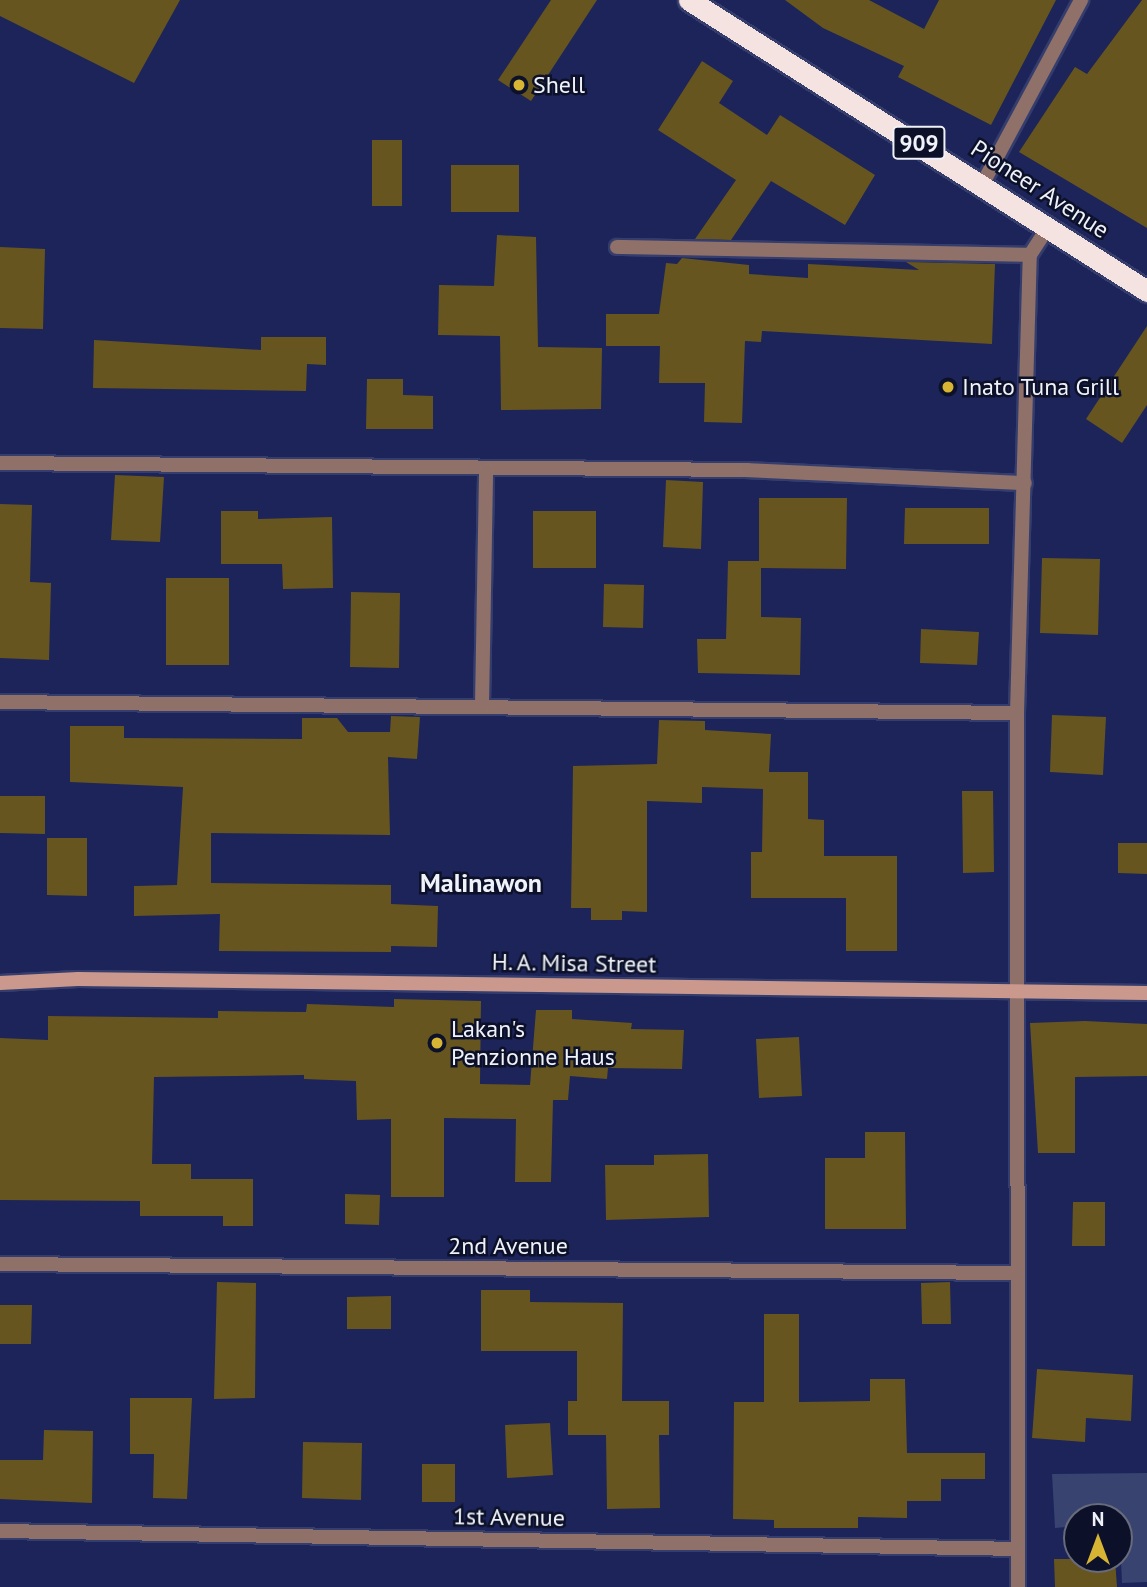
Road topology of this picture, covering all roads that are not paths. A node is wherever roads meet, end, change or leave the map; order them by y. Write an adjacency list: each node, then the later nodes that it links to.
1 (689, 0): 3 (highway, Pioneer Avenue / 909)
2 (1081, 0): 3 (street)
3 (984, 183): 4 (highway, Pioneer Avenue / 909)
4 (1049, 226): 6 (street); 7 (highway, Pioneer Avenue / 909)
5 (617, 247): 6 (street)
6 (1030, 255): 10 (street)
7 (1147, 291)
8 (0, 463): 9 (street)
9 (486, 470): 10 (street); 12 (street)
10 (1025, 483): 13 (street)
11 (0, 702): 12 (street)
12 (482, 705): 13 (street)
13 (1017, 713): 15 (street)
14 (0, 983): 15 (street, H. A. Misa Street)
15 (1014, 992): 16 (street, H. A. Misa Street); 18 (street)
16 (1147, 993)
17 (0, 1264): 18 (street, 2nd Avenue)
18 (1016, 1273): 20 (street)
19 (0, 1531): 20 (street, 1st Avenue)
20 (1017, 1549): 21 (street)
21 (1018, 1587)

